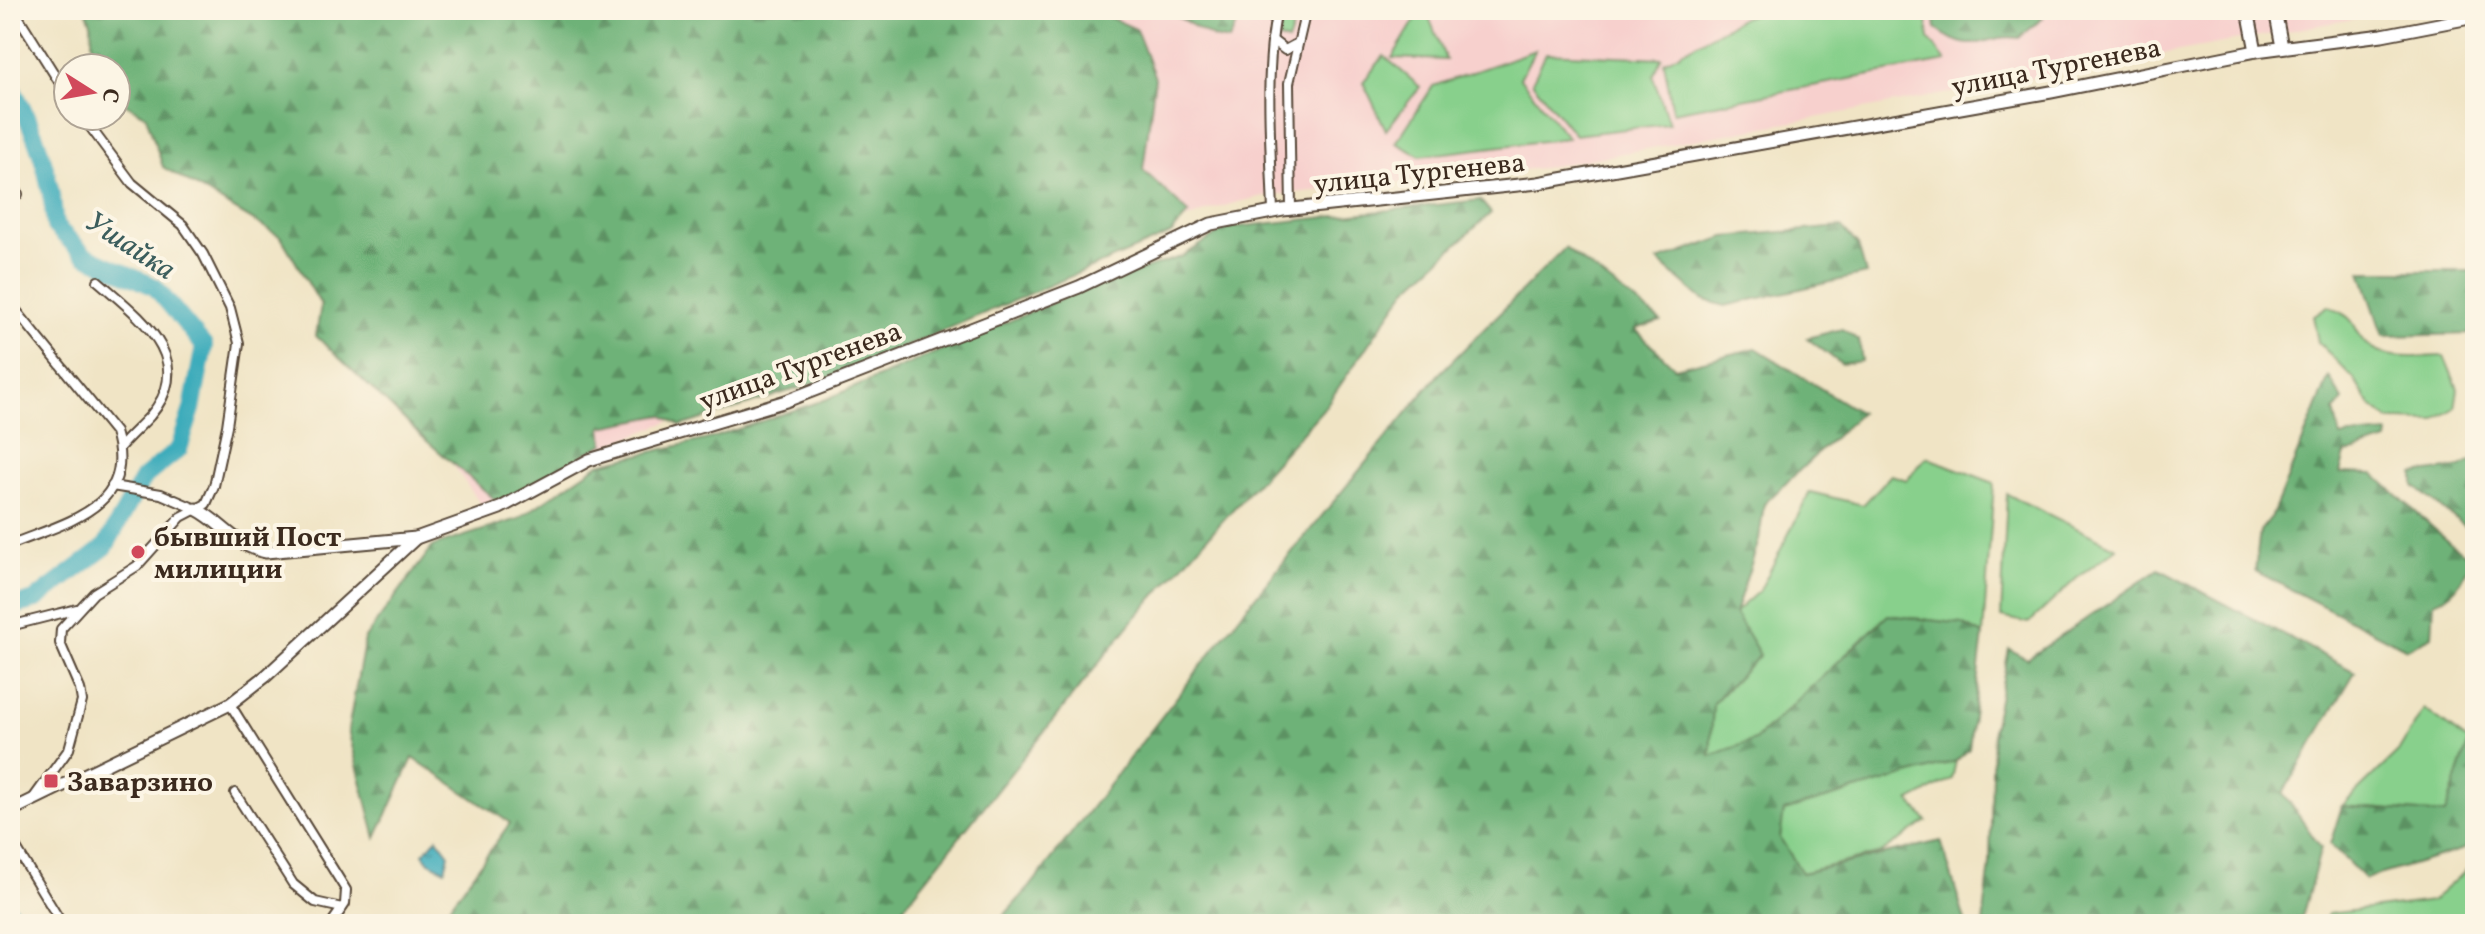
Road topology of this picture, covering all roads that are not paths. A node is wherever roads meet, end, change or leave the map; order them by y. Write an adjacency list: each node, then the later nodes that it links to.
1 (14, 10): 11 (street)
2 (1277, 10): 7 (street)
3 (1306, 10): 8 (street)
4 (2248, 10): 10 (street)
5 (2275, 10): 9 (street)
6 (2475, 17): 9 (street, улица Тургенева)
7 (1271, 40): 8 (street); 16 (street)
8 (1299, 42): 15 (street)
9 (2282, 47): 10 (street, улица Тургенева)
10 (2256, 51): 15 (street, улица Тургенева)
11 (52, 71)
12 (94, 132): 21 (street)
13 (10, 176): 14 (street)
14 (18, 194)
15 (1291, 209): 16 (street, улица Тургенева)
16 (1273, 212): 22 (street, улица Тургенева)
17 (98, 281): 19 (street)
18 (10, 303): 19 (street)
19 (120, 447): 20 (street)
20 (115, 487): 21 (street); 23 (street)
21 (196, 509): 22 (street); 24 (street)
22 (416, 538): 26 (street)
23 (10, 545)
24 (77, 609): 25 (street); 28 (street)
25 (10, 626)
26 (230, 704): 28 (street); 31 (street)
27 (235, 793): 31 (street)
28 (32, 800): 29 (street)
29 (10, 811)
30 (10, 838): 32 (street)
31 (342, 908): 33 (street)
32 (62, 924)
33 (331, 924)

